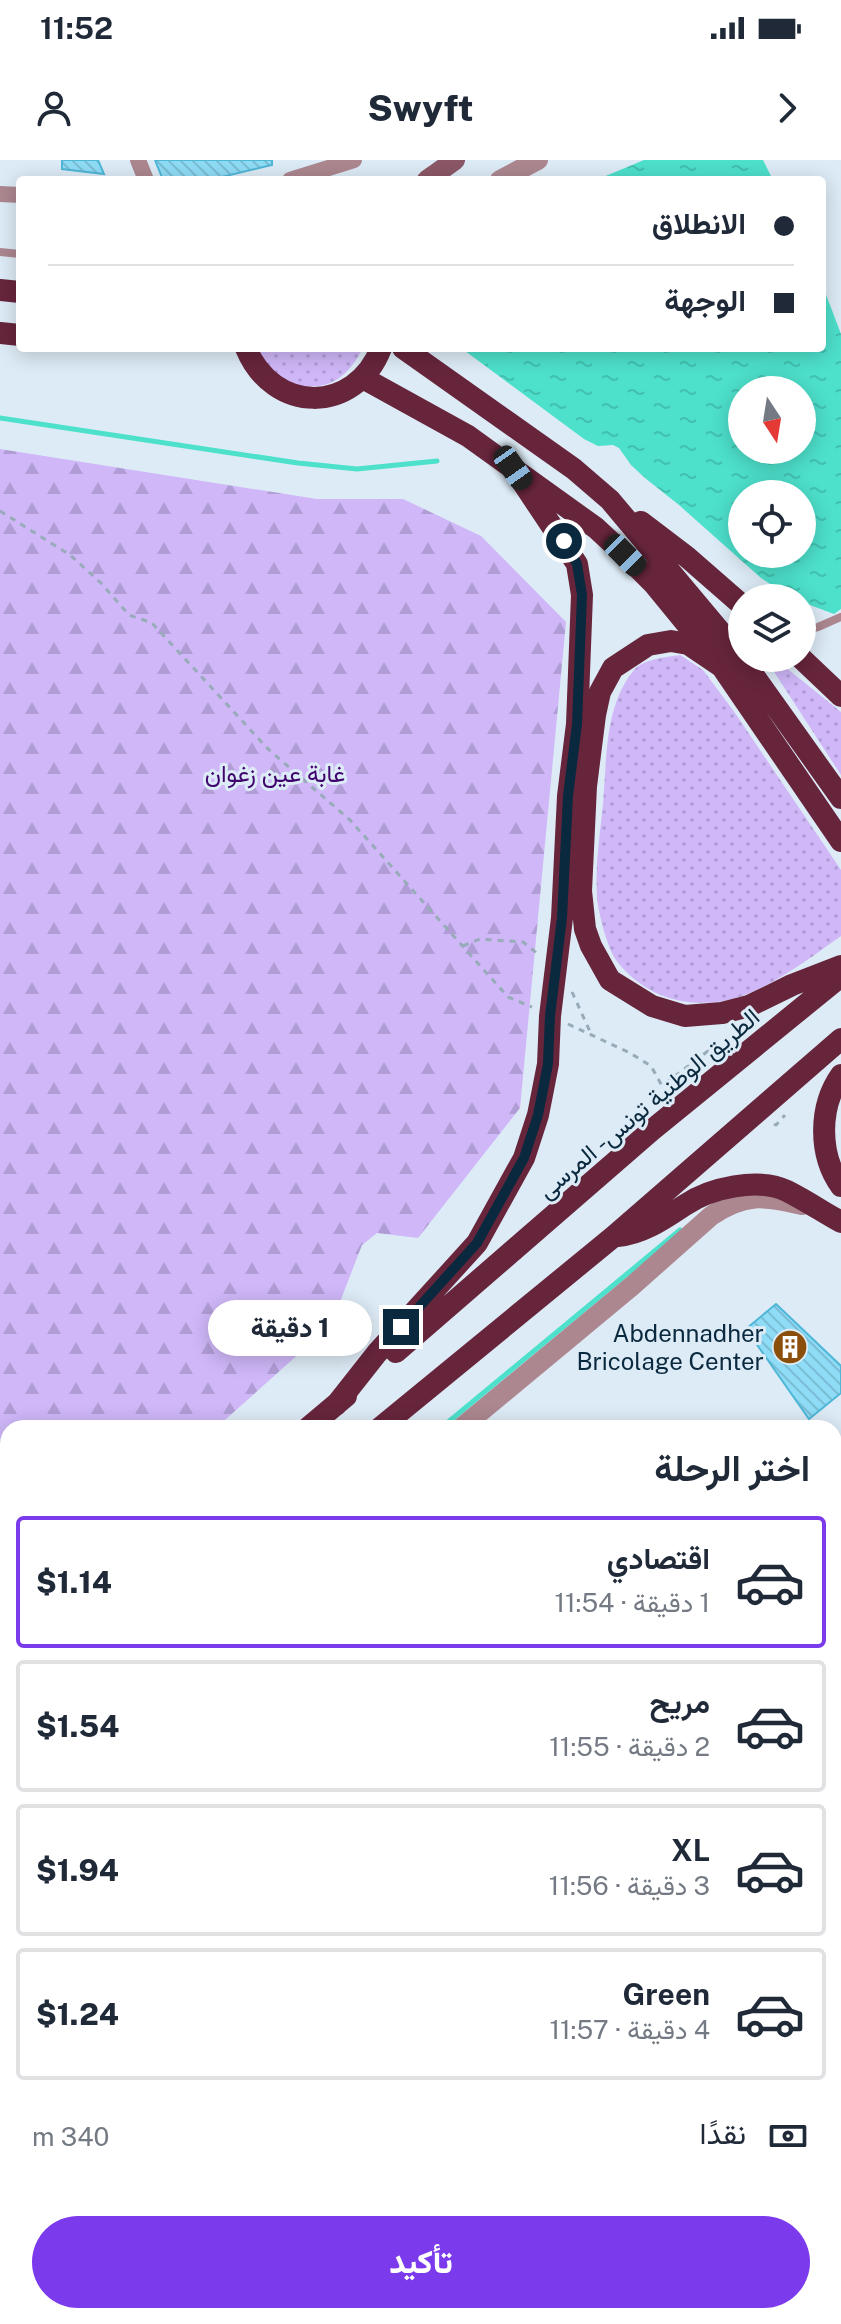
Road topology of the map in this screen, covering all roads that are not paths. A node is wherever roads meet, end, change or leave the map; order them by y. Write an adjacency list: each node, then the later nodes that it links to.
1 (354, 160): 4 (street)
2 (455, 160): 5 (main road)
3 (538, 160): 6 (street)
4 (303, 176)
5 (433, 176)
6 (508, 176)
7 (247, 352): 10 (highway)
8 (379, 352): 10 (highway)
9 (409, 352): 12 (highway)
10 (363, 378): 11 (highway)
11 (513, 468): 16 (highway); 30 (highway)
12 (610, 500): 13 (highway); 19 (highway)
13 (728, 593)
14 (841, 617): 15 (lane)
15 (816, 628)
16 (722, 667): 20 (highway); 21 (highway)
17 (816, 672): 18 (highway)
18 (841, 696)
19 (841, 798)
20 (841, 841)
21 (841, 966)
22 (841, 976): 30 (highway, الطريق الوطنية تونس - المرسى)
23 (841, 1039): 29 (highway)
24 (841, 1075): 25 (highway)
25 (833, 1110): 26 (highway)
26 (841, 1186)
27 (815, 1208): 28 (highway); 29 (highway); 33 (street)
28 (841, 1222)
29 (613, 1237): 32 (highway)
30 (336, 1405): 31 (highway, الطريق الوطنية تونس - المرسى)
31 (318, 1420)
32 (390, 1420)
33 (471, 1420)

